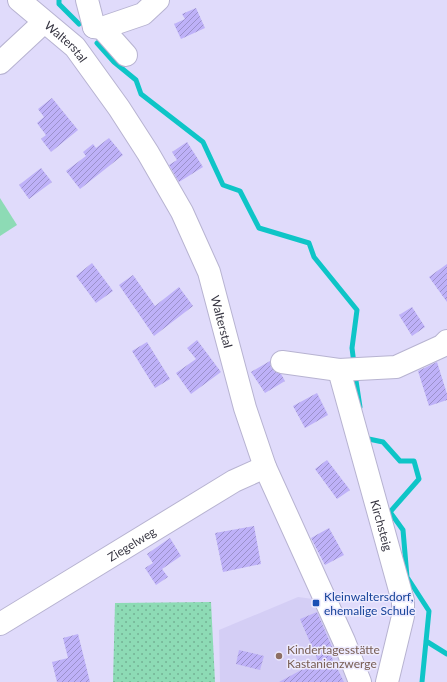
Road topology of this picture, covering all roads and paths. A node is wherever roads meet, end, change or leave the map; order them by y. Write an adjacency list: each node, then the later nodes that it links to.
1 (19, 0): 4 (street, Walterstal)
2 (87, 0): 5 (street)
3 (158, 0): 5 (street)
4 (44, 22): 6 (street, Walterstal); 8 (street)
5 (98, 28): 6 (street); 7 (street)
6 (75, 47): 12 (street, Walterstal)
7 (126, 55)
8 (0, 63)
9 (447, 341): 11 (street)
10 (282, 362): 11 (street)
11 (341, 369): 15 (street, Kirchsteig)
12 (265, 467): 13 (street, Ziegelweg); 14 (street, Walterstal)
13 (0, 624)
14 (360, 682)
15 (387, 682)

